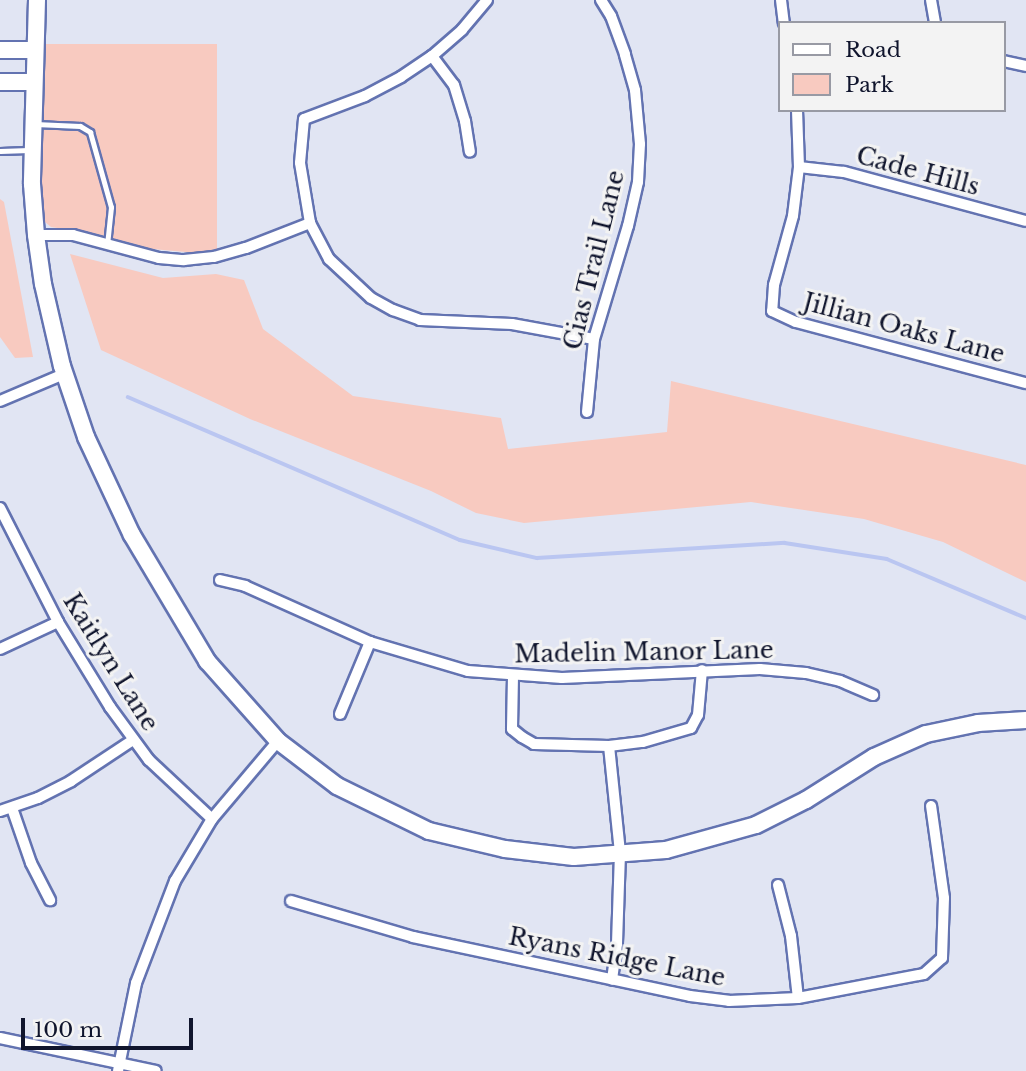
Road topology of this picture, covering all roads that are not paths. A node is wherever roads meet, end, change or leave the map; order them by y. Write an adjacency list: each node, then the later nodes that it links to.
1 (37, 0): 9 (street)
2 (487, 0): 10 (street)
3 (601, 0): 25 (street, Cias Trail Lane)
4 (781, 0): 6 (street)
5 (931, 0): 7 (street)
6 (784, 21)
7 (935, 21)
8 (0, 50): 9 (street)
9 (35, 50): 14 (street)
10 (432, 56): 19 (street); 22 (street)
11 (1005, 61): 12 (street)
12 (1026, 66)
13 (0, 82): 14 (street)
14 (34, 82): 16 (street)
15 (797, 112): 20 (street)
16 (34, 124): 17 (street); 24 (lane)
17 (32, 149): 18 (lane); 23 (street)
18 (0, 151)
19 (470, 152)
20 (799, 167): 21 (street, Cade Hills); 27 (street, Jillian Oaks Lane)
21 (1026, 221)
22 (310, 223): 24 (street); 25 (street)
23 (36, 235): 24 (street); 26 (street)
24 (107, 244)
25 (594, 339): 29 (street, Cias Trail Lane)
26 (64, 374): 28 (street); 41 (street)
27 (1026, 383)
28 (0, 401)
29 (587, 412)
30 (0, 509): 32 (street, Kaitlyn Lane)
31 (219, 580): 33 (street, Madelin Manor Lane)
32 (58, 622): 34 (street); 40 (street, Kaitlyn Lane)
33 (370, 642): 36 (street, Madelin Manor Lane); 38 (street)
34 (0, 649)
35 (702, 670): 36 (street, Madelin Manor Lane); 37 (street, Madelin Manor Lane); 42 (street)
36 (513, 676): 42 (street)
37 (873, 695)
38 (340, 714)
39 (1026, 720): 47 (street)
40 (133, 740): 44 (street); 46 (street, Kaitlyn Lane)
41 (278, 741): 46 (street); 47 (street)
42 (609, 746): 47 (street)
43 (931, 806): 52 (street, Ryans Ridge Lane)
44 (12, 808): 45 (street); 49 (street)
45 (0, 811)
46 (212, 819): 54 (street)
47 (620, 853): 51 (street)
48 (778, 885): 52 (street)
49 (50, 900)
50 (291, 901): 51 (street, Ryans Ridge Lane)
51 (611, 979): 52 (street, Ryans Ridge Lane)
52 (798, 998)
53 (0, 1038): 54 (street)
54 (119, 1067): 55 (street)
55 (156, 1071)

